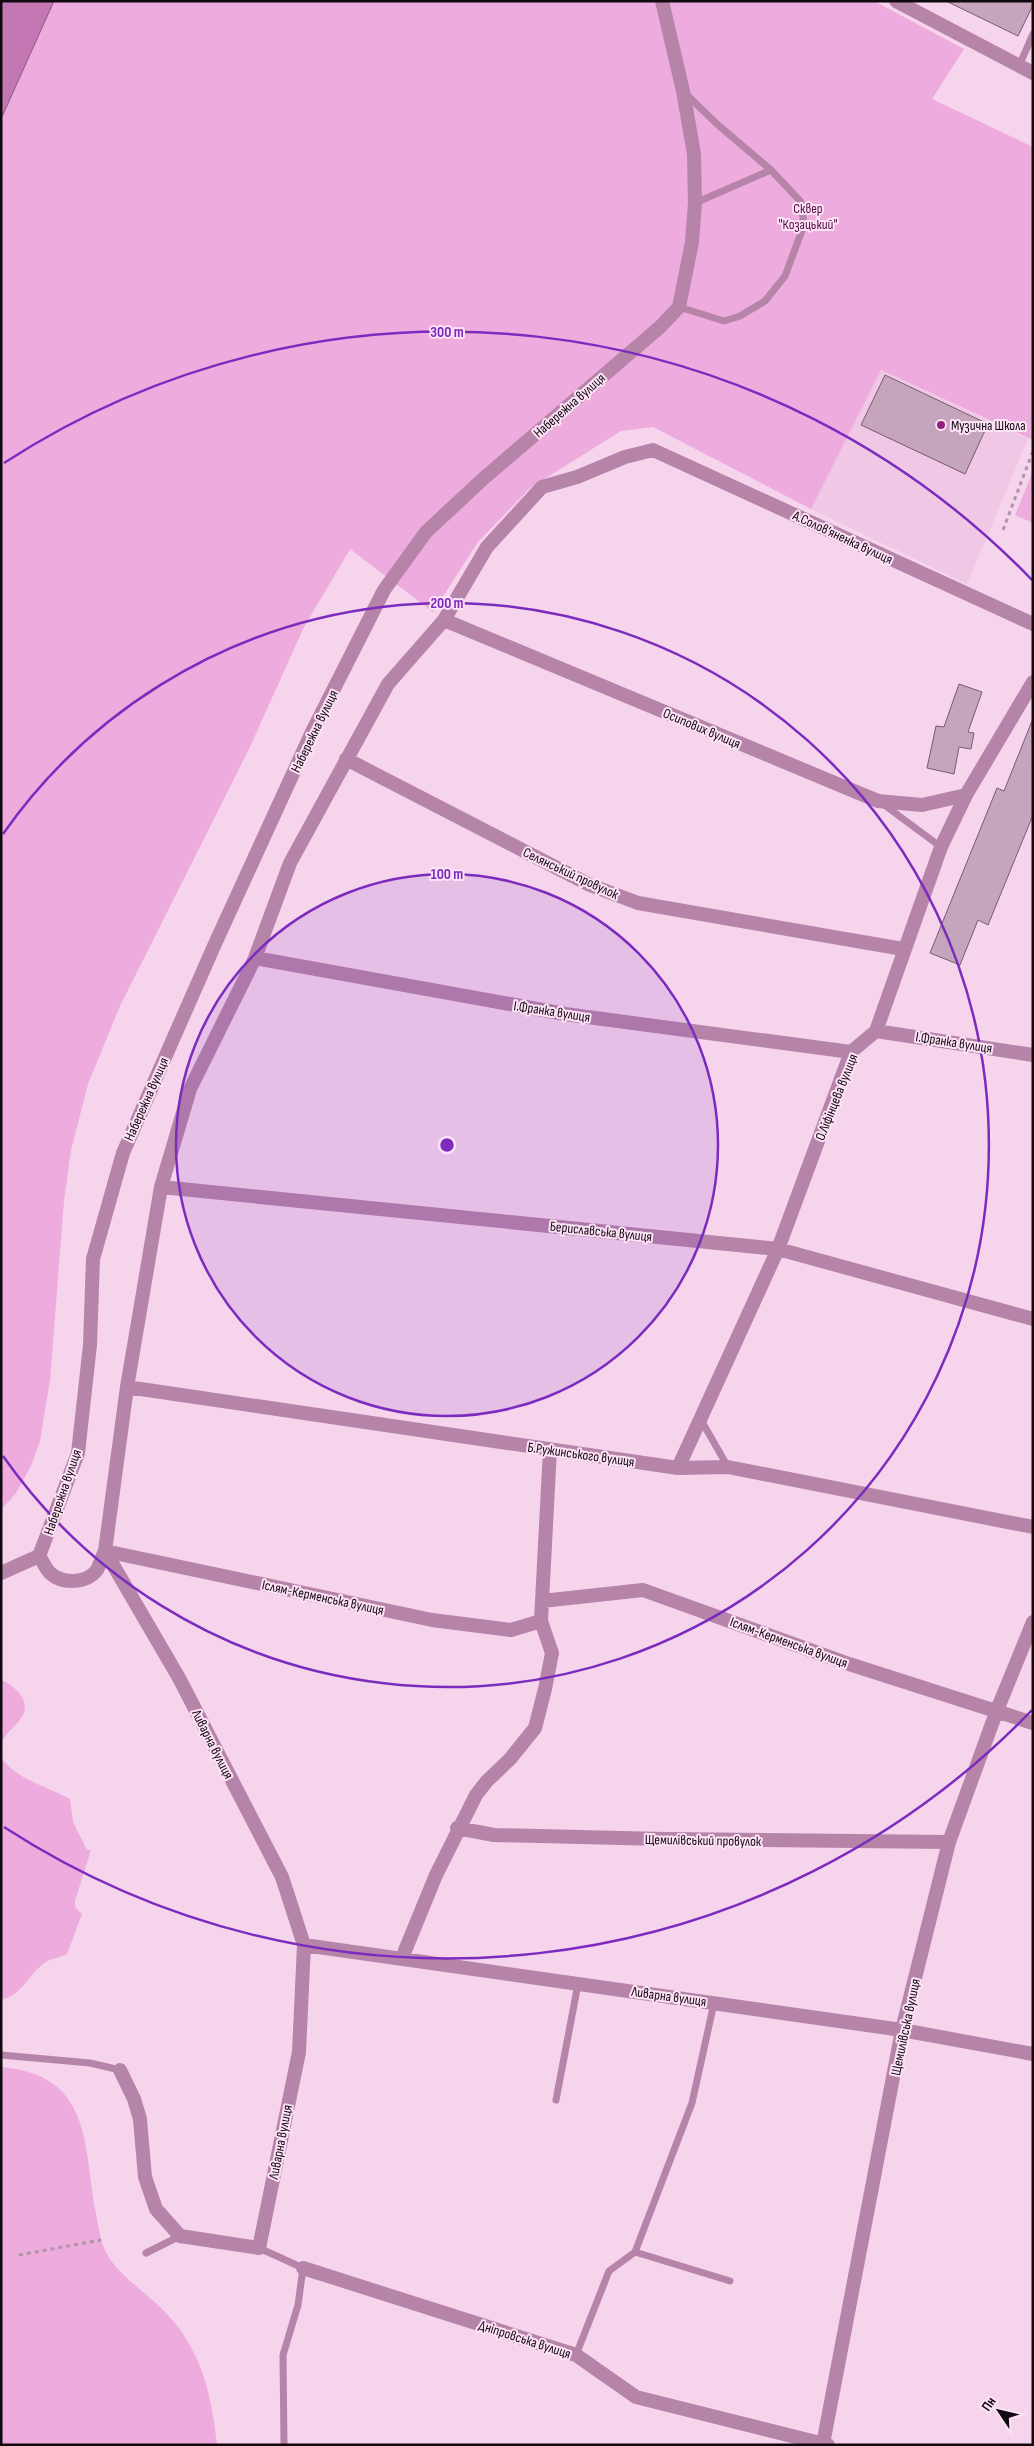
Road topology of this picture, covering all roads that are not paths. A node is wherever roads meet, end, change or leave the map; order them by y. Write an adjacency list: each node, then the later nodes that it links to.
1 (662, 1): 6 (street)
2 (896, 1): 4 (street)
3 (1033, 34): 4 (lane)
4 (1019, 66): 5 (street)
5 (1033, 72)
6 (683, 91): 7 (lane); 8 (street)
7 (771, 170): 8 (lane); 9 (lane)
8 (695, 203): 9 (street)
9 (679, 307): 32 (street, Набережна вулиця)
10 (444, 620): 11 (street, А.Солов’яненка вулиця); 13 (street); 15 (street, Осипових вулиця)
11 (1033, 624)
12 (1033, 682): 14 (street)
13 (346, 759): 17 (street, Селянський провулок); 18 (street)
14 (966, 795): 15 (street, Осипових вулиця); 16 (street)
15 (878, 801): 16 (lane)
16 (941, 847): 17 (street)
17 (903, 948): 19 (street)
18 (255, 958): 20 (street, І.Франка вулиця); 22 (street)
19 (876, 1031): 20 (street, О.Ліфінцева вулиця); 21 (street, І.Франка вулиця)
20 (851, 1052): 23 (street, О.Ліфінцева вулиця)
21 (1033, 1055)
22 (161, 1187): 23 (street, Бериславська вулиця); 25 (street)
23 (778, 1249): 24 (street, Бериславська вулиця); 26 (street, О.Ліфінцева вулиця)
24 (1033, 1319)
25 (127, 1386): 27 (street, Б.Ружинського вулиця); 31 (street)
26 (700, 1420): 28 (street, О.Ліфінцева вулиця); 29 (lane)
27 (550, 1449): 28 (street, Б.Ружинського вулиця); 34 (street)
28 (678, 1468): 29 (street, Б.Ружинського вулиця)
29 (728, 1468): 30 (street, Б.Ружинського вулиця)
30 (1033, 1527)
31 (105, 1551): 32 (street); 35 (street, Іслям-Керменська вулиця); 41 (street, Ливарна вулиця)
32 (39, 1556): 33 (street)
33 (1, 1573)
34 (542, 1602): 35 (street); 37 (street, Іслям-Керменська вулиця)
35 (541, 1621): 39 (street)
36 (1033, 1622): 37 (street, Щемилівська вулиця)
37 (996, 1710): 38 (street, Іслям-Керменська вулиця); 40 (street, Щемилівська вулиця)
38 (1033, 1722)
39 (457, 1828): 40 (street, Щемилівський провулок); 42 (street)
40 (949, 1842): 45 (street, Щемилівська вулиця)
41 (304, 1945): 42 (street, Ливарна вулиця); 53 (street, Ливарна вулиця)
42 (402, 1958): 43 (street, Ливарна вулиця)
43 (578, 1983): 44 (street, Ливарна вулиця); 51 (lane)
44 (714, 2003): 45 (street, Ливарна вулиця); 54 (lane)
45 (902, 2030): 47 (street, Ливарна вулиця); 59 (street, Щемилівська вулиця)
46 (1033, 2042): 47 (street)
47 (1006, 2049): 48 (street, Ливарна вулиця)
48 (1033, 2054)
49 (1, 2055): 50 (lane)
50 (120, 2070): 52 (street)
51 (556, 2100)
52 (180, 2236): 53 (street); 55 (lane)
53 (259, 2248): 56 (lane)
54 (635, 2252): 57 (lane); 58 (lane)
55 (146, 2253)
56 (303, 2268): 58 (street, Дніпровська вулиця); 60 (lane)
57 (730, 2281)
58 (576, 2355): 59 (street, Дніпровська вулиця)
59 (823, 2444): 61 (street, Дніпровська вулиця)
60 (284, 2445)
61 (828, 2445)

